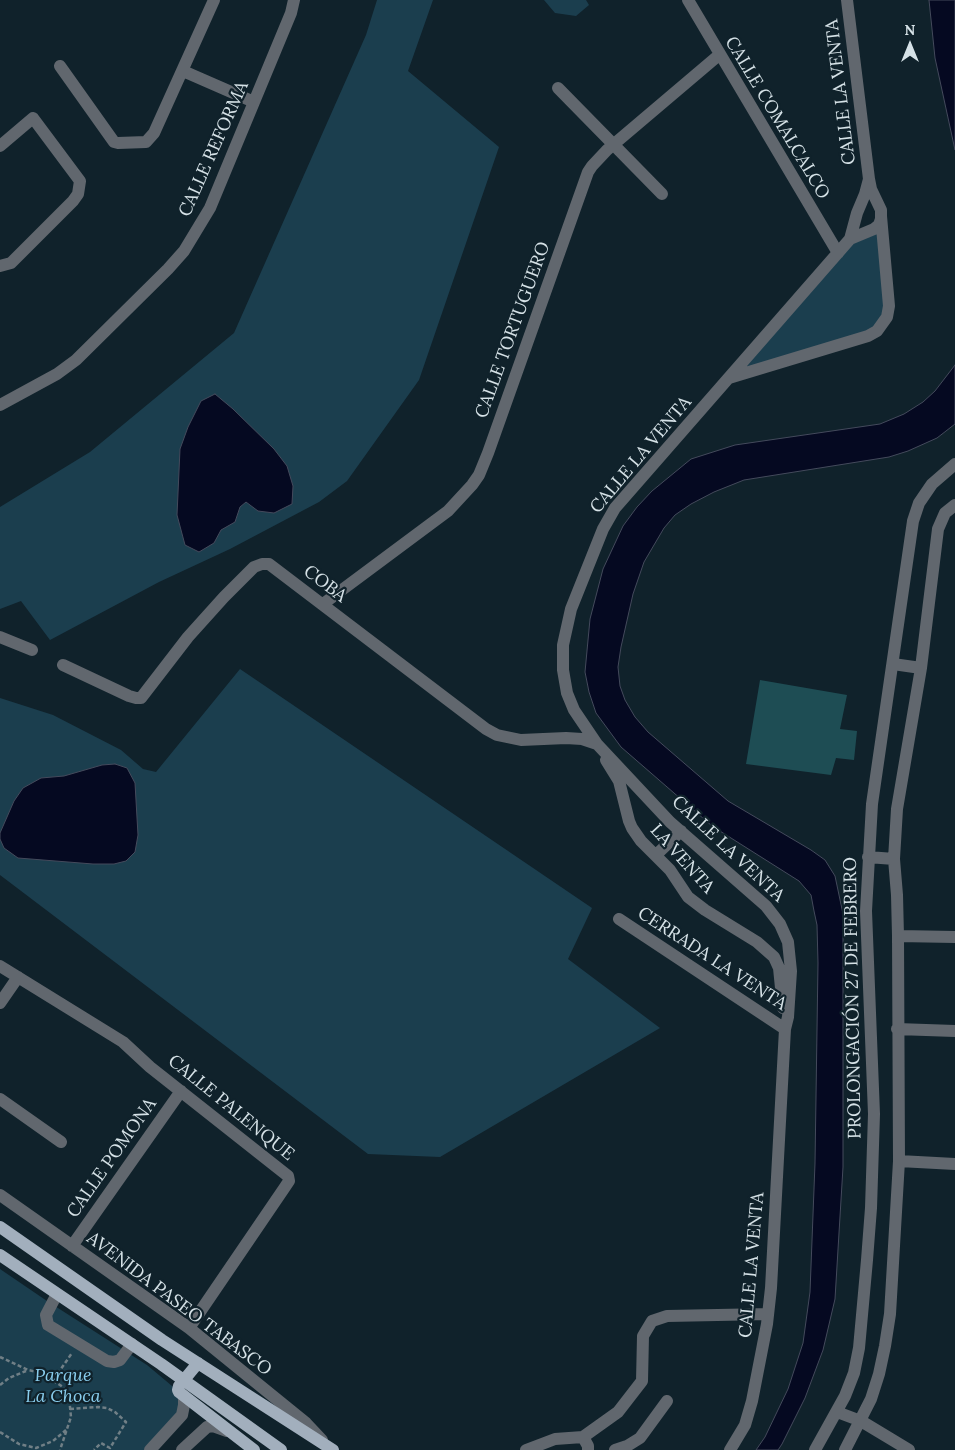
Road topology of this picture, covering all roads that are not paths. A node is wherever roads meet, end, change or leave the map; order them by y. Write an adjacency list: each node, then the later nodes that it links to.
1 (214, 0): 7 (street)
2 (294, 0): 9 (street, CALLE REFORMA)
3 (688, 0): 5 (street, CALLE COMALCALCO)
4 (847, 0): 12 (street, CALLE LA VENTA)
5 (719, 55): 10 (street, CALLE TORTUGUERO); 16 (street, CALLE COMALCALCO)
6 (60, 66): 7 (street)
7 (183, 71): 9 (street)
8 (558, 88): 10 (street)
9 (254, 102): 19 (street, CALLE REFORMA)
10 (614, 144): 13 (street); 22 (street, CALLE TORTUGUERO)
11 (0, 146): 17 (street)
12 (869, 179): 14 (street, CALLE LA VENTA); 15 (street, CALLE LA VENTA)
13 (662, 194)
14 (882, 216): 15 (street, CALLE LA VENTA); 18 (street, CALLE LA VENTA)
15 (850, 239): 16 (street, CALLE LA VENTA)
16 (838, 253): 18 (street, CALLE LA VENTA)
17 (0, 266)
18 (729, 378): 28 (street, CALLE LA VENTA)
19 (0, 405)
20 (955, 464): 25 (street, PROLONGACIÓN 27 DE FEBRERO)
21 (955, 505): 27 (street)
22 (323, 604): 26 (street, COBA); 28 (street, COBA)
23 (0, 637): 24 (street)
24 (32, 650)
25 (892, 664): 27 (street); 31 (street, PROLONGACIÓN 27 DE FEBRERO)
26 (64, 665)
27 (921, 668): 32 (street)
28 (597, 744): 29 (street, CALLE LA VENTA); 30 (street, LA VENTA)
29 (681, 831): 30 (street); 39 (street, CALLE LA VENTA)
30 (656, 856): 39 (street, LA VENTA)
31 (868, 857): 32 (street); 59 (street, PROLONGACIÓN 27 DE FEBRERO)
32 (894, 858): 34 (street)
33 (620, 919): 39 (street, CERRADA LA VENTA)
34 (898, 936): 35 (street); 40 (street)
35 (955, 937)
36 (0, 966): 37 (street, CALLE PALENQUE)
37 (18, 977): 38 (street); 42 (street, CALLE PALENQUE)
38 (0, 1003)
39 (786, 1029): 52 (street, CALLE LA VENTA)
40 (897, 1030): 41 (street); 45 (street)
41 (955, 1031)
42 (181, 1091): 49 (street, CALLE POMONA); 53 (street, CALLE PALENQUE)
43 (0, 1099): 44 (street)
44 (61, 1142)
45 (899, 1161): 46 (street); 60 (street)
46 (955, 1164)
47 (0, 1195): 49 (street, AVENIDA PASEO TABASCO)
48 (0, 1227): 55 (main road, AVENIDA PASEO TABASCO)
49 (72, 1246): 53 (street, AVENIDA PASEO TABASCO)
50 (0, 1255): 51 (main road)
51 (57, 1294): 54 (main road); 54 (street)
52 (768, 1314): 62 (street); 71 (street, CALLE LA VENTA)
53 (188, 1328): 63 (street, AVENIDA PASEO TABASCO)
54 (132, 1344): 56 (main road)
55 (198, 1363): 56 (main road); 63 (main road, AVENIDA PASEO TABASCO)
56 (183, 1379): 57 (main road); 67 (main road)
57 (184, 1396): 61 (main road); 64 (street)
58 (667, 1401): 70 (street)
59 (837, 1412): 60 (street); 72 (street, PROLONGACIÓN 27 DE FEBRERO)
60 (861, 1421): 73 (street); 74 (street)
61 (230, 1431): 65 (street); 66 (main road)
62 (583, 1437): 68 (street); 69 (street)
63 (332, 1449)
64 (150, 1450)
65 (182, 1450)
66 (254, 1450)
67 (281, 1450)
68 (526, 1450)
69 (588, 1450)
70 (615, 1450)
71 (730, 1450)
72 (815, 1450)
73 (846, 1450)
74 (909, 1450)

